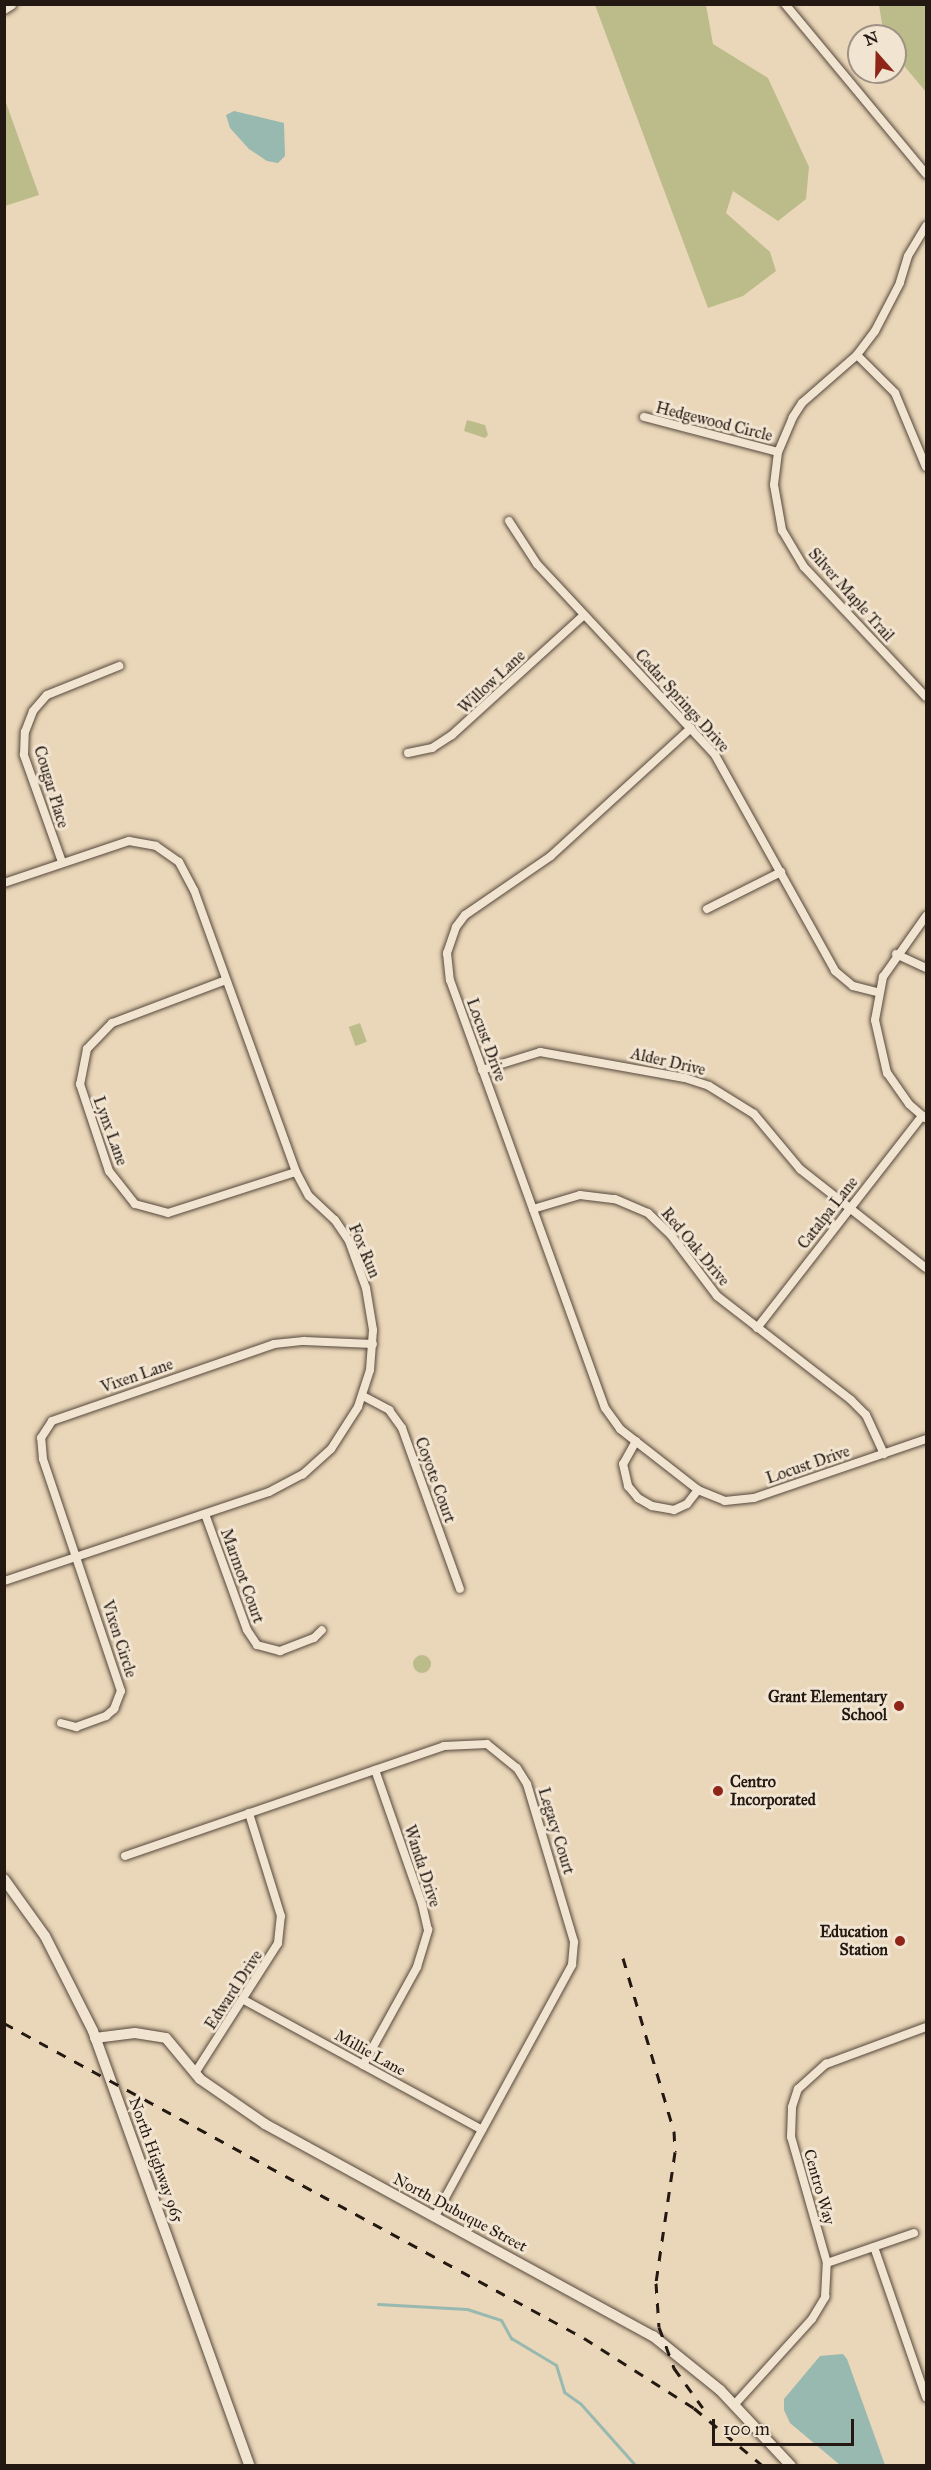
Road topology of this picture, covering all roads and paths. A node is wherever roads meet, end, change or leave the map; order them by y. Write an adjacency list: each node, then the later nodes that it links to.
1 (12, 4): 3 (main road)
2 (785, 4): 4 (street)
3 (4, 9)
4 (927, 174)
5 (927, 226): 6 (street, Silver Maple Trail)
6 (857, 355): 8 (street, Silver Maple Trail); 9 (street)
7 (644, 417): 8 (street, Hedgewood Circle)
8 (778, 452): 13 (street, Silver Maple Trail)
9 (927, 467)
10 (509, 521): 11 (street, Cedar Springs Drive)
11 (584, 615): 14 (street, Cedar Springs Drive); 15 (street, Willow Lane)
12 (119, 666): 16 (street, Cougar Place)
13 (927, 697)
14 (691, 728): 17 (street, Cedar Springs Drive); 25 (street, Locust Drive)
15 (408, 753)
16 (62, 862): 18 (street, Fox Run); 23 (street, Fox Run)
17 (781, 872): 19 (street); 24 (street, Cedar Springs Drive)
18 (4, 883)
19 (707, 909)
20 (927, 915): 21 (street)
21 (896, 954): 22 (street); 24 (street)
22 (927, 968)
23 (226, 980): 27 (street, Fox Run); 27 (street, Lynx Lane)
24 (877, 992): 26 (street)
25 (482, 1070): 28 (street, Locust Drive); 29 (street, Alder Drive)
26 (924, 1117): 29 (street, Catalpa Lane)
27 (296, 1172): 32 (street, Fox Run)
28 (533, 1209): 31 (street, Red Oak Drive); 35 (street, Locust Drive)
29 (849, 1209): 30 (street, Alder Drive); 31 (street, Catalpa Lane)
30 (927, 1268)
31 (757, 1328): 36 (street, Red Oak Drive)
32 (373, 1344): 33 (street, Fox Run); 39 (street, Vixen Lane)
33 (363, 1396): 38 (street, Fox Run); 41 (street, Coyote Court)
34 (927, 1439): 36 (street, Locust Drive)
35 (636, 1441): 37 (street, Locust Drive); 37 (street)
36 (884, 1454): 37 (street, Locust Drive)
37 (698, 1490)
38 (206, 1514): 39 (street, Fox Run); 42 (street, Marmot Court)
39 (77, 1557): 40 (street, Fox Run); 43 (street, Vixen Circle)
40 (4, 1581)
41 (460, 1589)
42 (322, 1630)
43 (61, 1723)
44 (375, 1770): 45 (street, Legacy Court); 51 (street, Wanda Drive); 53 (street, Legacy Court)
45 (249, 1813): 46 (street, Legacy Court); 48 (street, Edward Drive)
46 (125, 1856)
47 (4, 1880): 50 (main road, North Highway 965)
48 (244, 2000): 51 (street, Millie Lane); 52 (street, Edward Drive)
49 (927, 2027): 57 (street, Centro Way)
50 (95, 2038): 52 (main road, North Dubuque Street); 60 (main road, North Highway 965)
51 (363, 2065): 53 (street, Millie Lane)
52 (195, 2073): 54 (main road, North Dubuque Street)
53 (482, 2130): 54 (street, Legacy Court)
54 (435, 2216): 59 (main road, North Dubuque Street)
55 (914, 2233): 56 (street)
56 (874, 2247): 57 (street); 58 (street)
57 (827, 2263): 59 (street, Centro Way)
58 (927, 2397)
59 (734, 2404): 61 (main road, North Dubuque Street)
60 (250, 2466)
61 (791, 2466)

